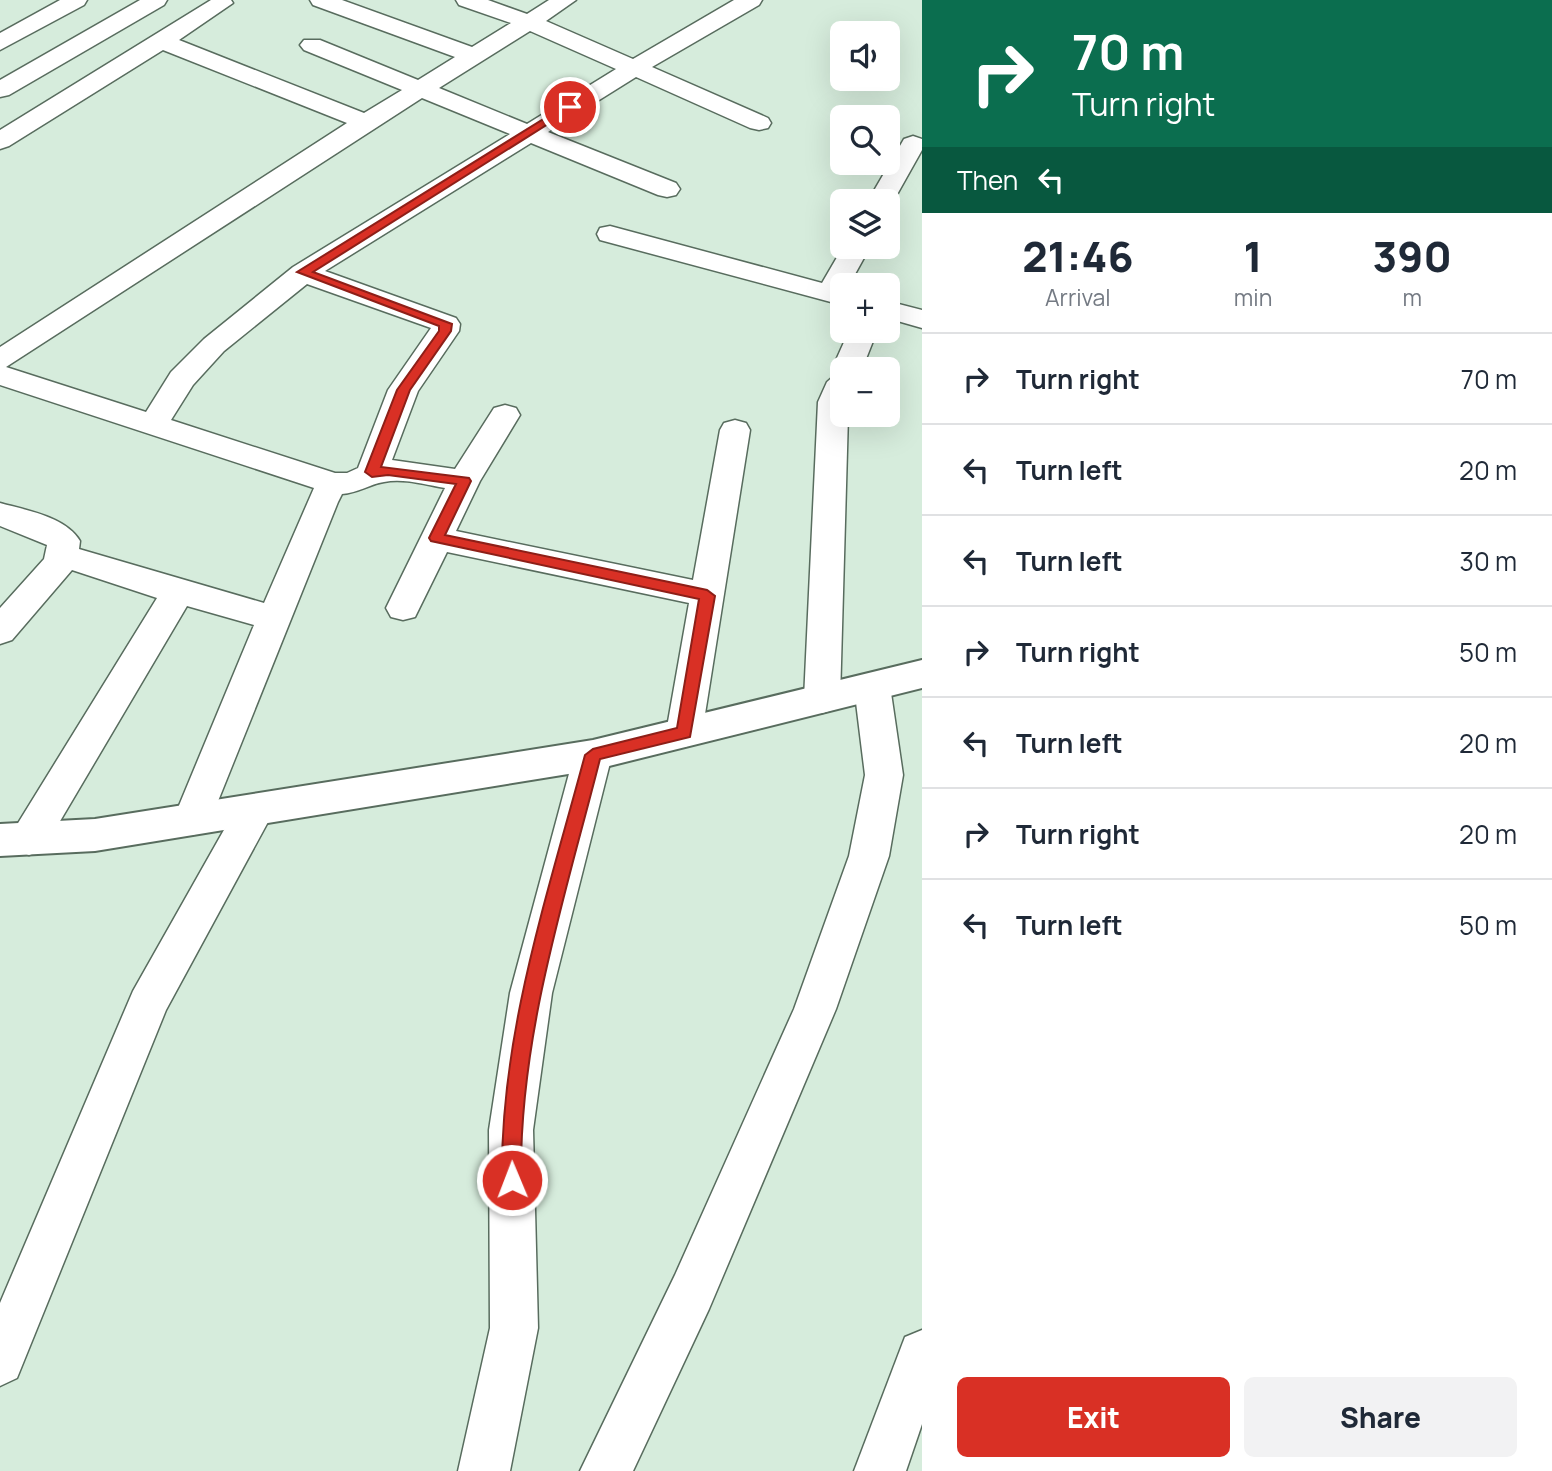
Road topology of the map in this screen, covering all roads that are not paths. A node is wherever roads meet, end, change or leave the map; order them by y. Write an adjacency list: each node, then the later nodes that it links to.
1 (76, 0): 12 (street)
2 (156, 0): 17 (street)
3 (321, 0): 9 (street)
4 (393, 0): 9 (street)
5 (467, 0): 10 (street)
6 (565, 0): 10 (street)
7 (751, 0): 15 (street)
8 (222, 3): 11 (street)
9 (362, 15): 14 (street)
10 (529, 22): 14 (street); 15 (street)
11 (161, 41): 18 (street); 21 (street)
12 (0, 43)
13 (312, 45): 16 (street)
14 (474, 56): 16 (street)
15 (633, 70): 19 (street); 20 (street)
16 (421, 88): 18 (street); 20 (street)
17 (0, 90)
18 (366, 122): 30 (street)
19 (758, 123)
20 (528, 133): 23 (street); 26 (street)
21 (0, 141)
22 (913, 144): 24 (street)
23 (667, 189)
24 (888, 189)
25 (610, 234): 27 (street)
26 (303, 272): 33 (street); 36 (street)
27 (830, 293)
28 (900, 312): 29 (street)
29 (922, 318)
30 (0, 360)
31 (0, 375): 33 (street)
32 (505, 415): 37 (street)
33 (154, 423): 38 (street)
34 (832, 427): 49 (street)
35 (735, 430): 43 (street)
36 (372, 472): 37 (street); 38 (street)
37 (464, 481): 40 (street)
38 (333, 483): 45 (street)
39 (0, 514): 41 (street)
40 (436, 538): 43 (street); 44 (street)
41 (62, 555): 42 (street); 46 (street)
42 (178, 592): 45 (street); 54 (street)
43 (707, 596): 50 (street)
44 (403, 608)
45 (274, 618): 53 (street)
46 (0, 631)
47 (922, 674): 48 (street)
48 (872, 686): 49 (street); 58 (street)
49 (822, 699): 50 (street)
50 (684, 733): 51 (street)
51 (593, 755): 52 (street); 57 (street)
52 (256, 809): 53 (street); 56 (street)
53 (192, 820): 54 (street)
54 (15, 839)
55 (922, 1354): 59 (street)
56 (0, 1361)
57 (484, 1471)
58 (606, 1471)
59 (880, 1471)

